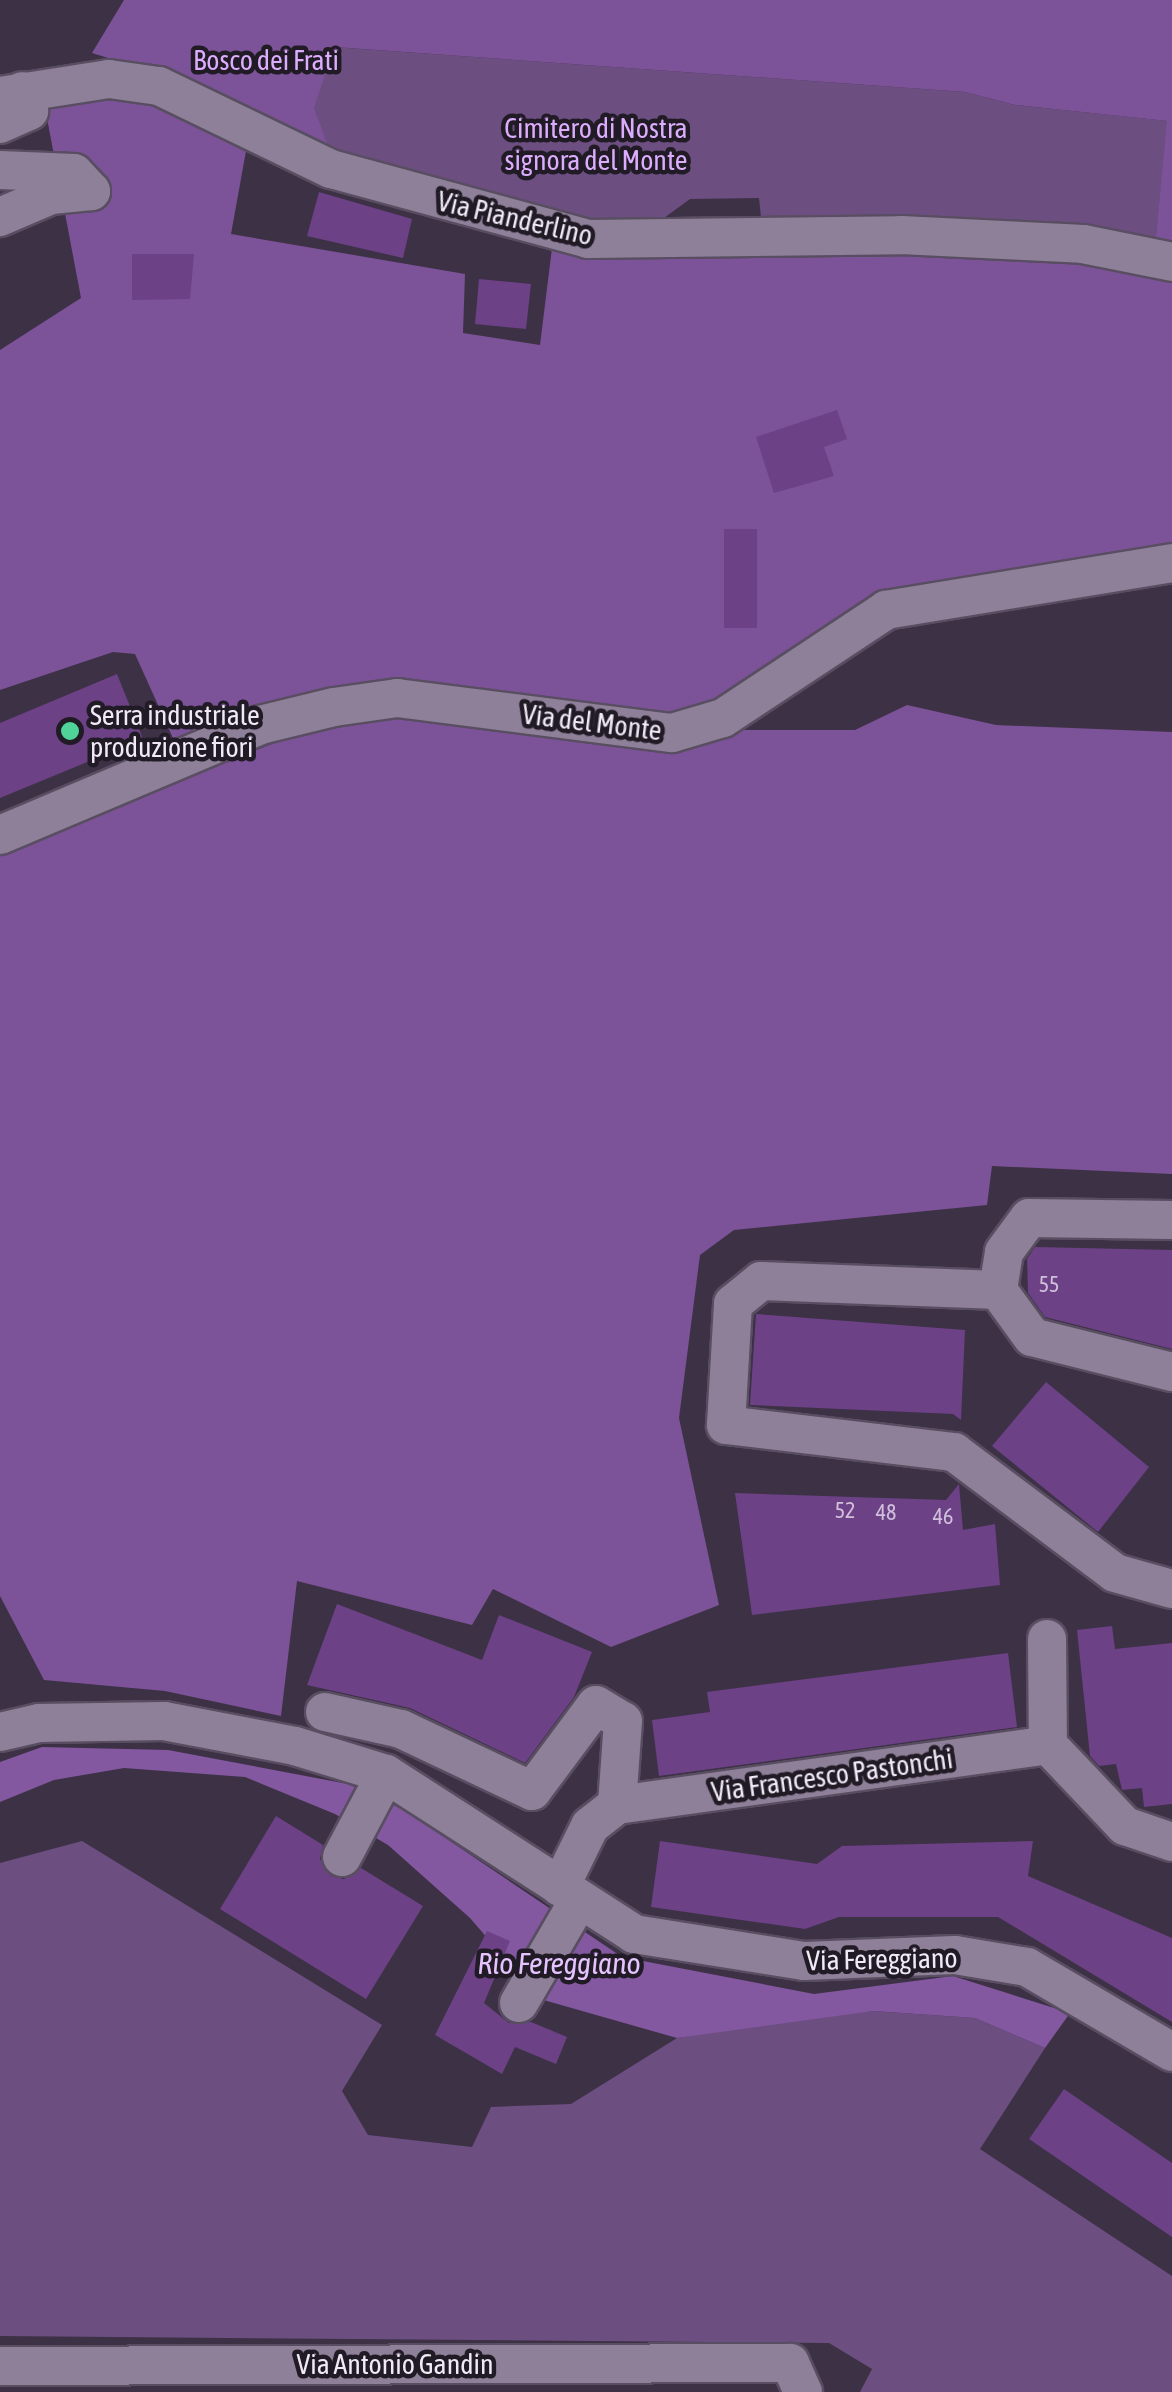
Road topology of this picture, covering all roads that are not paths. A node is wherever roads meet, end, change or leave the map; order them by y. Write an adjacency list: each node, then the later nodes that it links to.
1 (21, 91): 2 (street); 5 (street, Via Pianderlino)
2 (0, 124)
3 (0, 170): 4 (street)
4 (0, 217)
5 (1172, 262)
6 (1172, 564): 7 (street, Via del Monte)
7 (0, 835)
8 (1172, 1220): 9 (street)
9 (998, 1290): 10 (street); 11 (street)
10 (1172, 1372)
11 (1172, 1589)
12 (1047, 1639): 15 (street)
13 (325, 1712): 17 (street)
14 (0, 1732): 16 (street, Via Fereggiano)
15 (1048, 1745): 17 (street, Via Francesco Pastonchi); 18 (street)
16 (382, 1782): 19 (street); 20 (street, Via Fereggiano)
17 (616, 1805): 20 (street)
18 (1172, 1842)
19 (348, 1846)
20 (569, 1901): 21 (street); 22 (street, Via Fereggiano)
21 (523, 1996)
22 (1172, 2052)
23 (0, 2366): 24 (street, Via Antonio Gandin)
24 (797, 2378)

